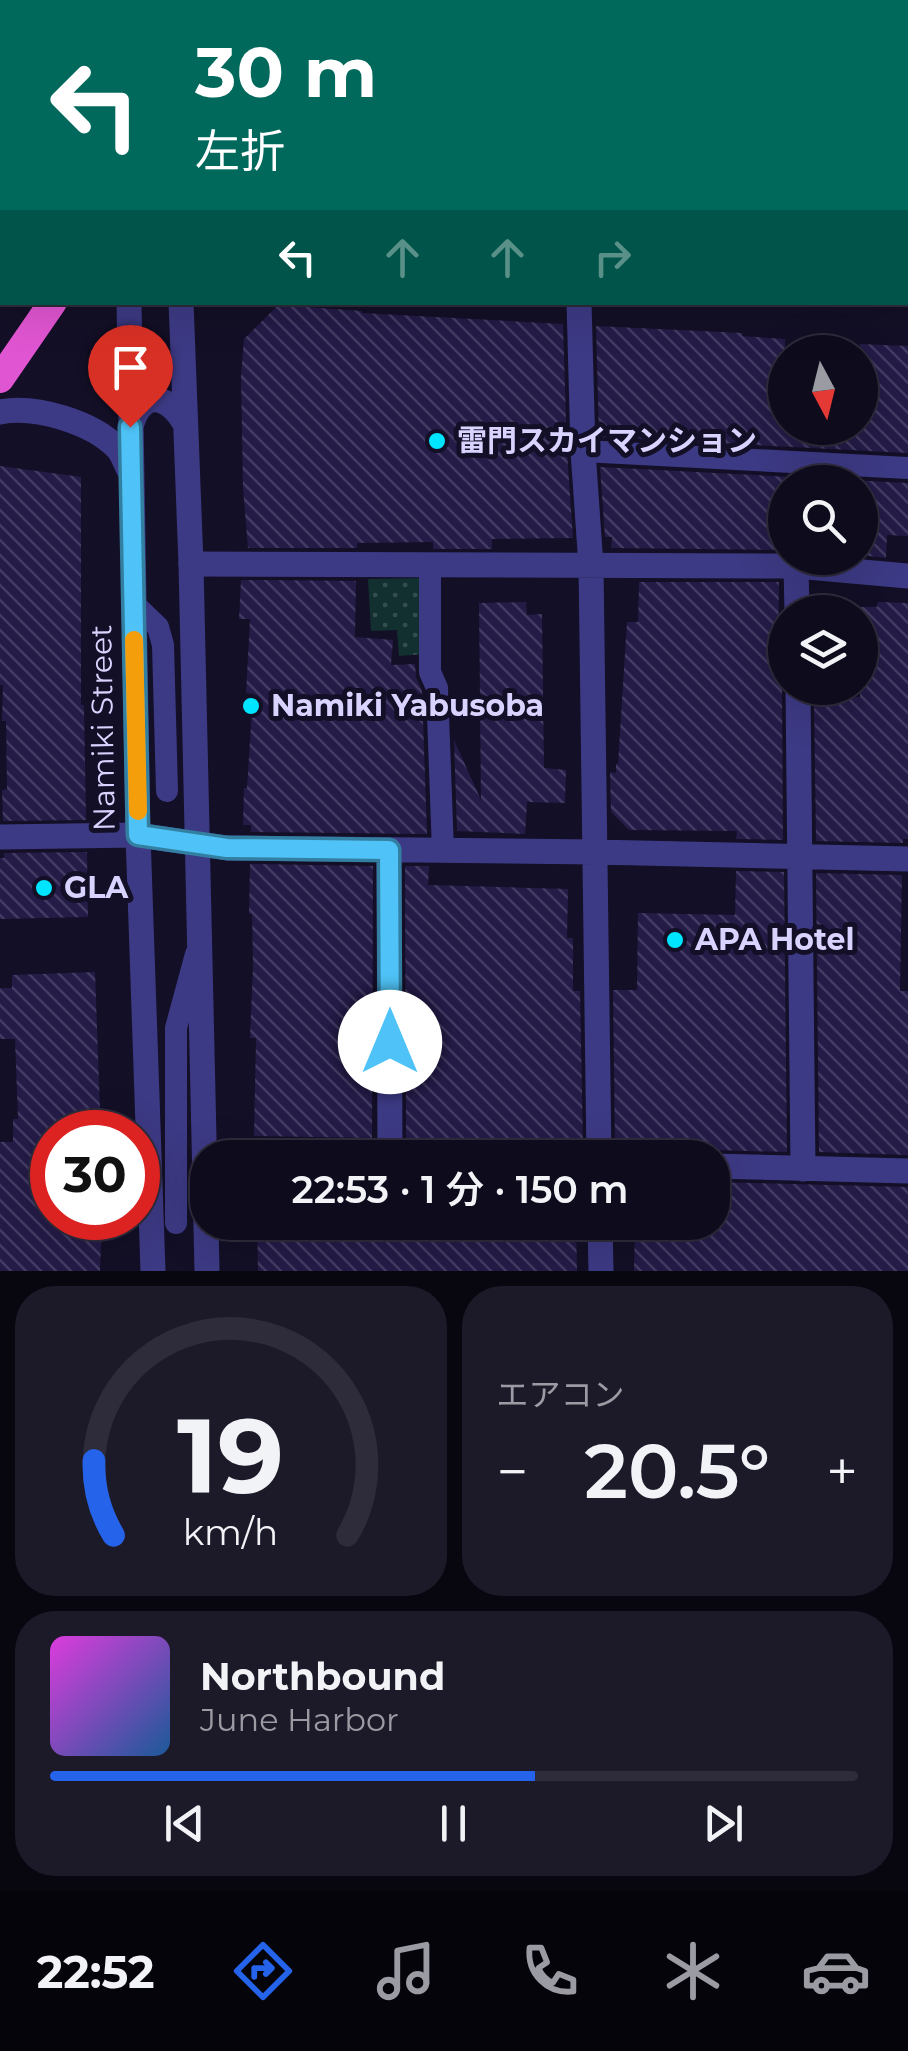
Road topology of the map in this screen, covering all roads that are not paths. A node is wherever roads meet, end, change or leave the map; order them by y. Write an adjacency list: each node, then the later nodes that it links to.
1 (51, 305): 5 (highway)
2 (130, 305): 8 (street, Namiki Street)
3 (181, 305): 7 (street)
4 (579, 305): 9 (street)
5 (0, 379)
6 (0, 412): 11 (street)
7 (184, 422): 8 (street); 12 (street)
8 (130, 427): 11 (street, Namiki Street)
9 (583, 450): 10 (lane); 14 (street)
10 (908, 468)
11 (131, 475): 18 (street, Namiki Street)
12 (191, 564): 13 (street); 23 (street)
13 (430, 564): 14 (street); 25 (lane)
14 (591, 566): 15 (street); 26 (street)
15 (768, 566)
16 (878, 573): 17 (street)
17 (908, 576)
18 (134, 603): 20 (lane); 21 (street, Namiki Street)
19 (798, 705): 27 (street)
20 (166, 791)
21 (138, 835): 22 (street); 23 (street); 39 (street, Namiki Street)
22 (0, 837)
23 (196, 844): 24 (street); 29 (street)
24 (389, 850): 25 (street); 31 (street)
25 (443, 850): 26 (street)
26 (594, 852): 27 (street); 32 (street)
27 (801, 856): 28 (street); 34 (street)
28 (908, 859)
29 (199, 946): 30 (street); 36 (lane)
30 (205, 1140)
31 (388, 1140)
32 (599, 1140)
33 (730, 1167): 34 (street)
34 (803, 1169): 35 (street)
35 (908, 1172)
36 (176, 1223)
37 (206, 1240): 40 (street)
38 (601, 1240): 41 (street)
39 (153, 1271)
40 (207, 1271)
41 (602, 1271)

